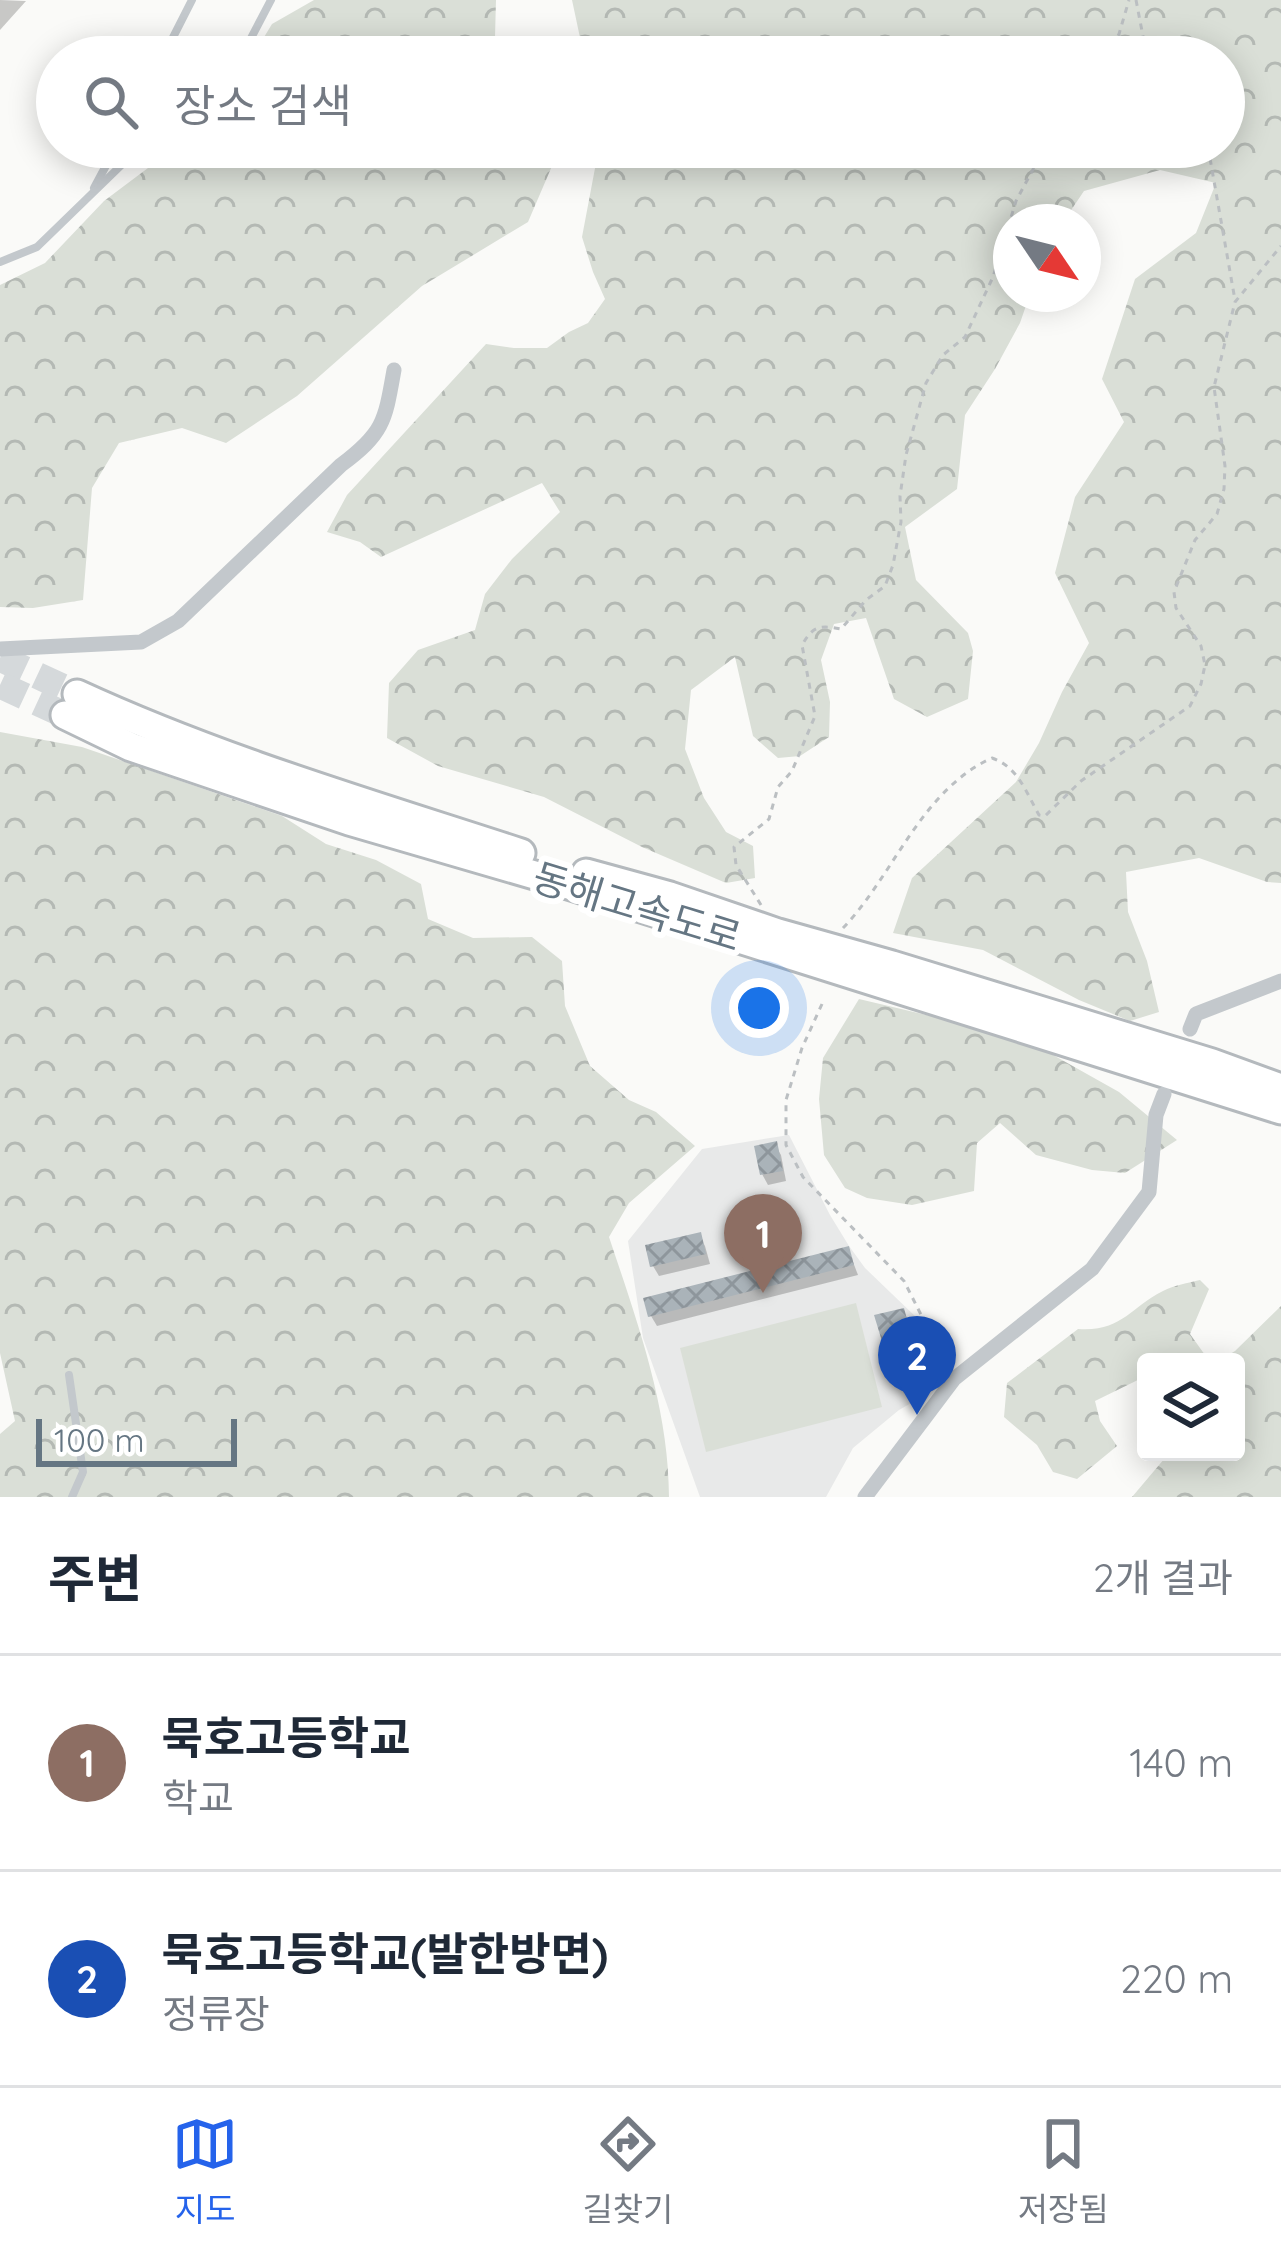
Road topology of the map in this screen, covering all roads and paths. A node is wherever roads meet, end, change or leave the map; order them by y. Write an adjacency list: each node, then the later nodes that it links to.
1 (192, 0): 4 (lane)
2 (272, 0): 5 (lane)
3 (1132, 0): 6 (path); 7 (path)
4 (174, 36)
5 (252, 36)
6 (1118, 36)
7 (1141, 36)
8 (105, 168): 12 (lane)
9 (119, 168): 12 (lane)
10 (1034, 168): 18 (path)
11 (1212, 168): 15 (path)
12 (91, 195): 14 (lane)
13 (1281, 246): 15 (path)
14 (0, 262)
15 (1235, 302): 19 (path)
16 (394, 370): 17 (street)
17 (0, 650)
18 (761, 905)
19 (838, 932)
20 (1281, 981): 22 (street)
21 (822, 1004): 27 (path)
22 (1190, 1029)
23 (1281, 1088): 25 (highway, 동해고속도로)
24 (1164, 1094): 27 (street)
25 (1281, 1110)
26 (69, 1375): 28 (lane)
27 (954, 1379): 29 (street)
28 (72, 1497)
29 (865, 1497)

